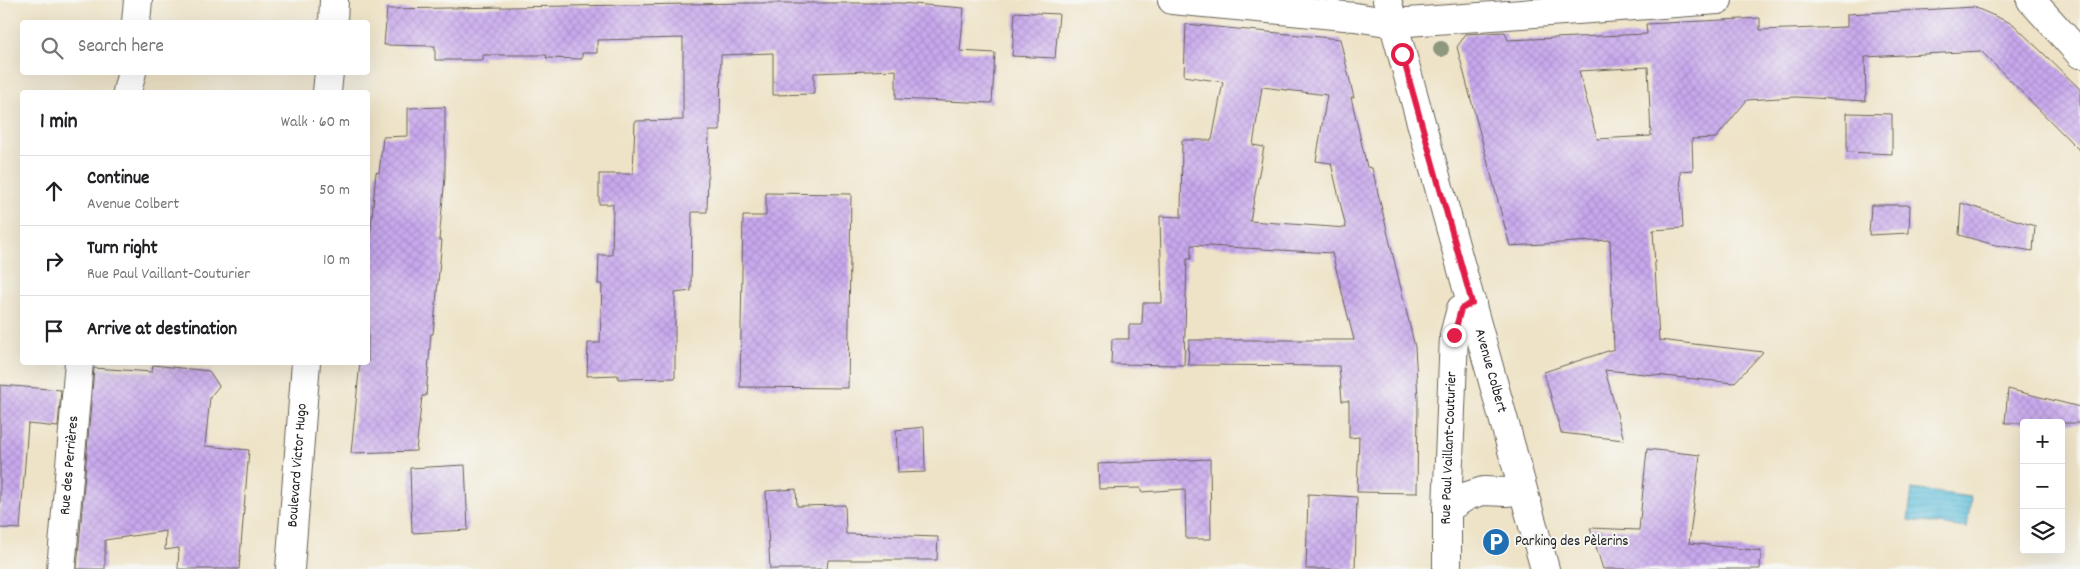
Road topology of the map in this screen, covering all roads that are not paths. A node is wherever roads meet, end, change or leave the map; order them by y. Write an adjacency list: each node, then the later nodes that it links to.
1 (138, 0): 7 (street)
2 (334, 0): 8 (street)
3 (1172, 0): 6 (street)
4 (1718, 0): 6 (street)
5 (2031, 0): 9 (street)
6 (1390, 11): 14 (street, Avenue Colbert)
7 (136, 20)
8 (333, 20)
9 (2080, 54)
10 (131, 75): 12 (street)
11 (329, 75): 13 (street)
12 (128, 90)
13 (327, 90)
14 (1472, 303): 17 (street, Avenue Colbert); 18 (street, Rue Paul Vaillant-Couturier)
15 (80, 365): 19 (street, Rue des Perrières)
16 (306, 365): 20 (street, Boulevard Victor Hugo)
17 (1522, 490): 18 (street); 22 (street, Avenue Colbert)
18 (1447, 509): 21 (street, Rue Paul Vaillant-Couturier)
19 (61, 569)
20 (290, 569)
21 (1447, 569)
22 (1545, 569)

